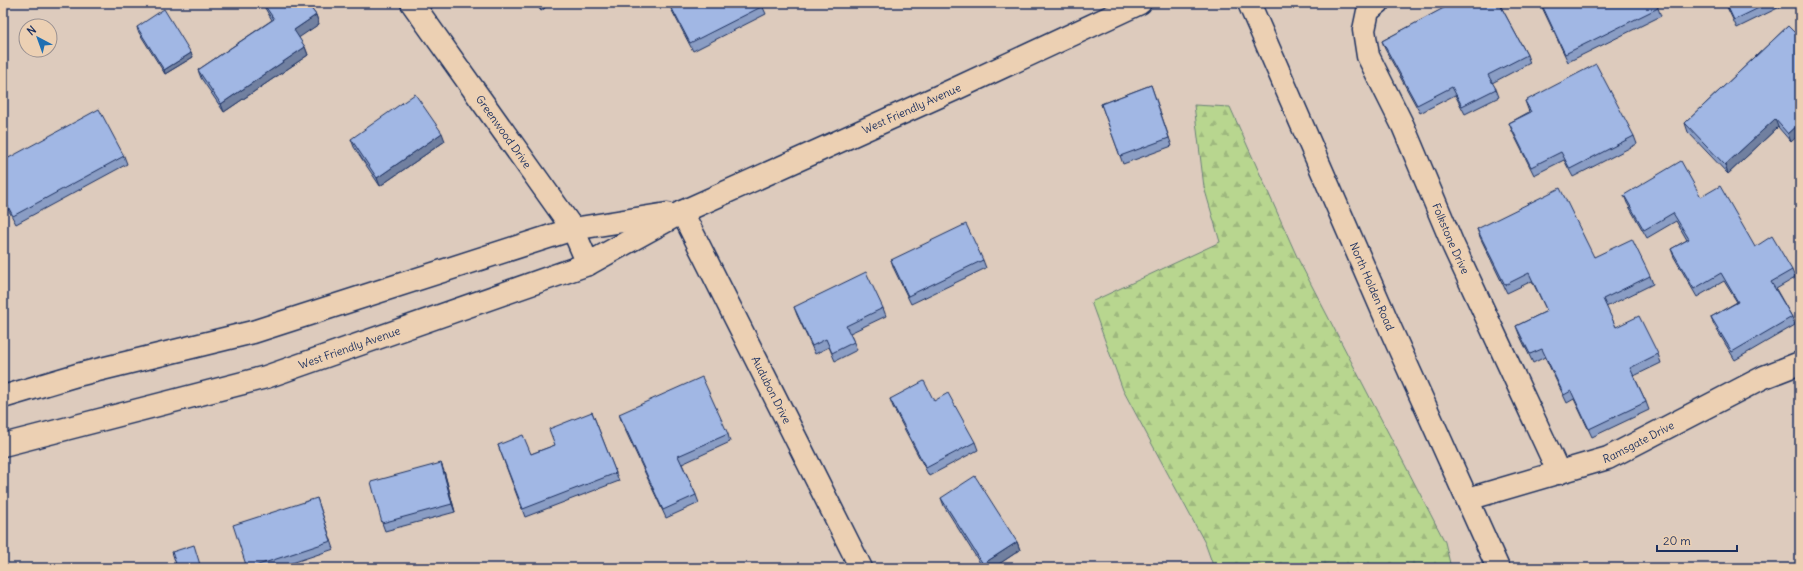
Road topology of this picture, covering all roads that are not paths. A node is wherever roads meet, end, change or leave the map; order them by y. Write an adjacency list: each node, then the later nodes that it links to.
1 (412, 3): 6 (main road, Greenwood Drive)
2 (1140, 3): 5 (main road, West Friendly Avenue)
3 (1249, 3): 12 (main road, North Holden Road)
4 (1378, 3): 11 (main road, Folkstone Drive)
5 (682, 212): 6 (main road, West Friendly Avenue); 7 (main road, West Friendly Avenue); 13 (main road, Audubon Drive)
6 (573, 229): 7 (main road, Greenwood Drive); 9 (main road, West Friendly Avenue)
7 (588, 264): 10 (main road, West Friendly Avenue)
8 (1800, 363): 11 (main road, Ramsgate Drive)
9 (3, 397)
10 (3, 445)
11 (1559, 473): 12 (main road, Ramsgate Drive)
12 (1468, 499): 14 (main road, North Holden Road)
13 (861, 568)
14 (1498, 568)

